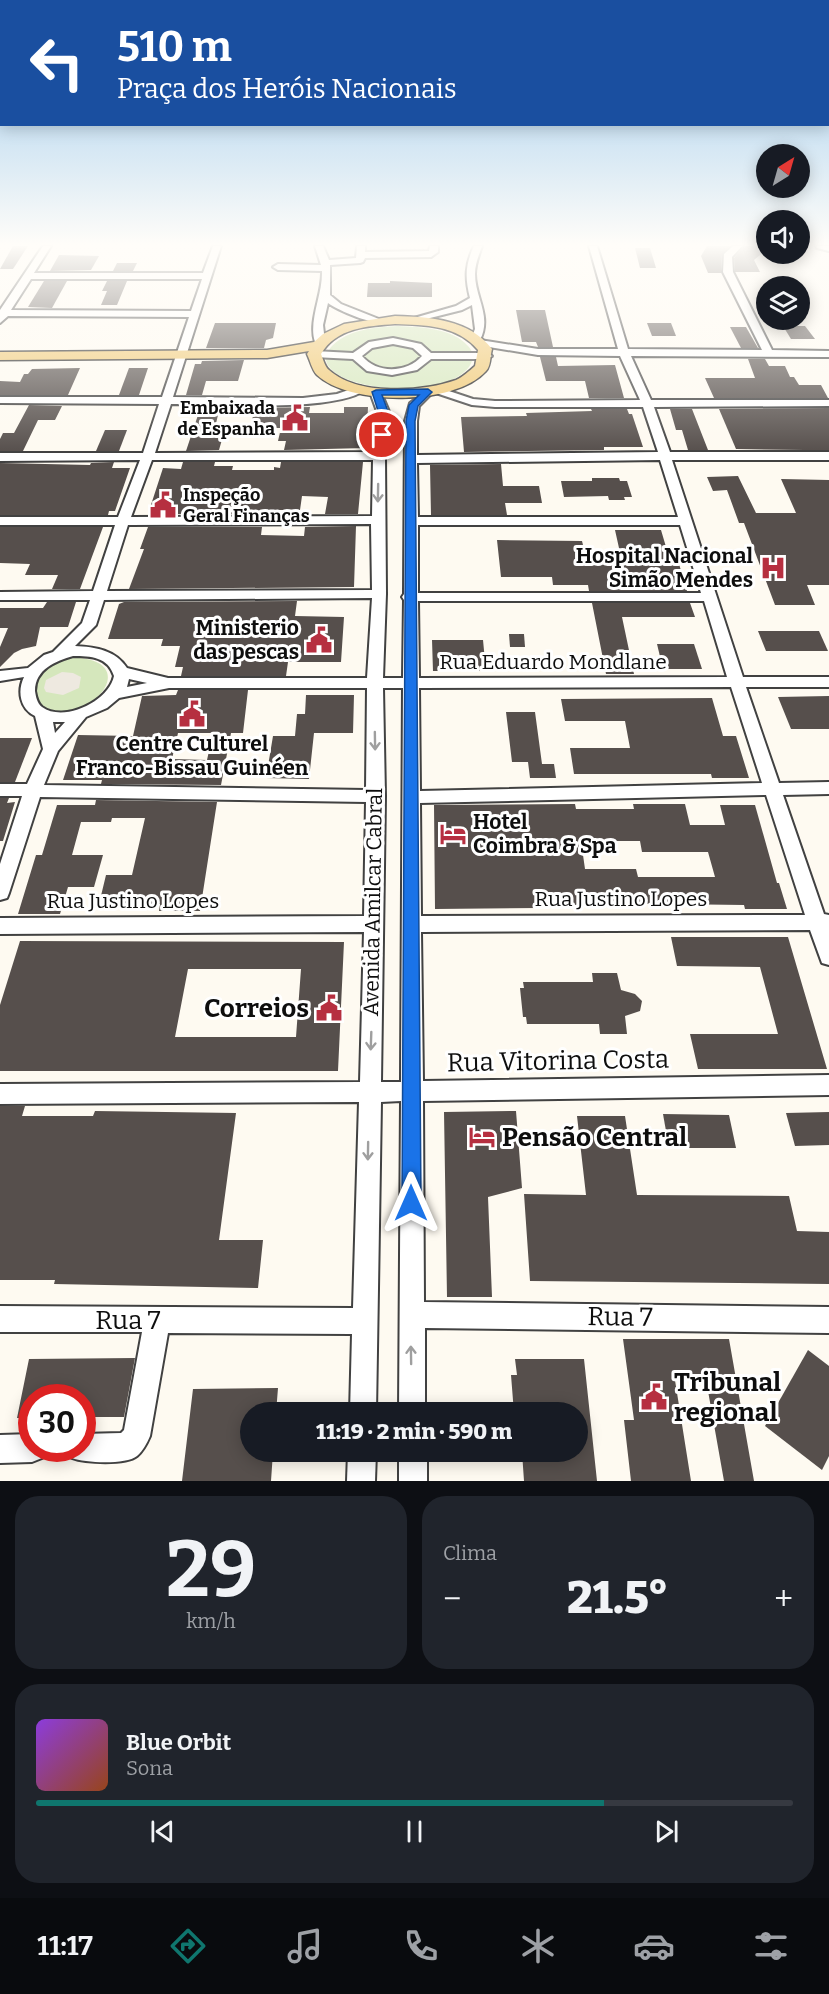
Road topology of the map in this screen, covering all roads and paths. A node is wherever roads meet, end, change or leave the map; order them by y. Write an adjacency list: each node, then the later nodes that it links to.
1 (193, 315): 16 (street)
2 (320, 315): 13 (street)
3 (363, 315): 10 (street)
4 (435, 315): 9 (street)
5 (480, 315): 12 (street)
6 (613, 315): 15 (street)
7 (750, 315): 17 (street)
8 (395, 320): 9 (main road); 10 (main road); 11 (street)
9 (418, 320): 12 (main road)
10 (379, 321): 13 (main road)
11 (393, 341): 20 (street); 21 (street)
12 (479, 341): 14 (street); 22 (main road)
13 (316, 351): 16 (main road); 20 (street); 24 (main road)
14 (538, 352): 15 (street); 22 (street)
15 (624, 353): 17 (street); 30 (street)
16 (182, 354): 19 (main road); 29 (street)
17 (769, 354): 18 (street)
18 (829, 354)
19 (0, 356)
20 (357, 356): 23 (street)
21 (428, 356): 22 (street); 23 (street)
22 (494, 360): 25 (main road)
23 (392, 372): 27 (street)
24 (360, 389): 26 (main road); 29 (street)
25 (433, 391): 27 (main road); 30 (street); 37 (street, Avenida Amilcar Cabral)
26 (376, 392): 27 (main road); 33 (street, Avenida Amilcar Cabral)
27 (393, 394)
28 (0, 400): 29 (street)
29 (165, 401): 32 (street)
30 (647, 403): 31 (street); 34 (street)
31 (829, 403)
32 (148, 456): 33 (street); 36 (street); 40 (street)
33 (379, 456): 38 (street, Avenida Amilcar Cabral, one-way to 38)
34 (665, 456): 35 (street); 37 (street); 42 (street)
35 (829, 456)
36 (0, 457)
37 (411, 459): 41 (street, Avenida Amilcar Cabral)
38 (378, 520): 40 (street); 43 (street, Avenida Amilcar Cabral)
39 (0, 521): 40 (street)
40 (123, 521): 45 (street)
41 (410, 521): 42 (street); 46 (street, Avenida Amilcar Cabral)
42 (687, 521): 47 (street)
43 (379, 594): 45 (street); 54 (street, Avenida Amilcar Cabral)
44 (0, 596): 45 (street)
45 (99, 596): 48 (street)
46 (409, 597): 47 (street); 58 (street, Avenida Amilcar Cabral)
47 (710, 597): 57 (street)
48 (89, 625): 49 (street); 50 (street)
49 (60, 653): 50 (street); 51 (street)
50 (102, 655): 52 (street)
51 (23, 672): 53 (street); 61 (street)
52 (121, 672): 56 (street, Rua Eduardo Mondlane); 59 (street)
53 (0, 676)
54 (375, 682): 56 (street, Rua Eduardo Mondlane); 58 (street, Rua Eduardo Mondlane); 67 (street, Avenida Amilcar Cabral, one-way to 67)
55 (829, 682): 57 (street, Rua Eduardo Mondlane)
56 (169, 683): 59 (street, Rua Eduardo Mondlane)
57 (737, 683): 58 (street, Rua Eduardo Mondlane); 63 (street)
58 (411, 684): 68 (street, Avenida Amilcar Cabral)
59 (115, 694): 60 (street)
60 (80, 714): 61 (street); 62 (street)
61 (43, 716): 62 (street)
62 (51, 749): 66 (street)
63 (773, 788): 64 (street); 68 (street); 70 (street)
64 (829, 788)
65 (0, 790): 66 (street)
66 (33, 790): 67 (street); 69 (street)
67 (376, 796): 71 (street, Avenida Amilcar Cabral)
68 (411, 797): 72 (street, Avenida Amilcar Cabral)
69 (0, 893)
70 (824, 922): 72 (street, Rua Justino Lopes); 74 (street)
71 (374, 924): 73 (street, Rua Justino Lopes); 76 (street, Avenida Amilcar Cabral, one-way to 76)
72 (412, 924): 77 (street, Avenida Amilcar Cabral)
73 (0, 926)
74 (829, 957)
75 (829, 1085): 77 (street, Rua Vitorina Costa)
76 (369, 1092): 77 (street, Rua Vitorina Costa); 78 (street, Rua Vitorina Costa); 83 (street, Avenida Amilcar Cabral, one-way to 83)
77 (412, 1092): 79 (street, Avenida Amilcar Cabral)
78 (0, 1094)
79 (411, 1315): 82 (street, Rua 7); 85 (street, Avenida Amilcar Cabral, one-way to 79)
80 (0, 1319): 81 (street, Rua 7)
81 (157, 1320): 83 (street, Rua 7); 87 (street)
82 (829, 1320)
83 (364, 1321): 84 (street, Avenida Amilcar Cabral)
84 (363, 1402)
85 (412, 1402)
86 (18, 1448): 88 (street)
87 (96, 1448)
88 (0, 1449)
89 (362, 1462): 91 (street)
90 (413, 1462): 92 (street)
91 (361, 1481)
92 (413, 1481)

